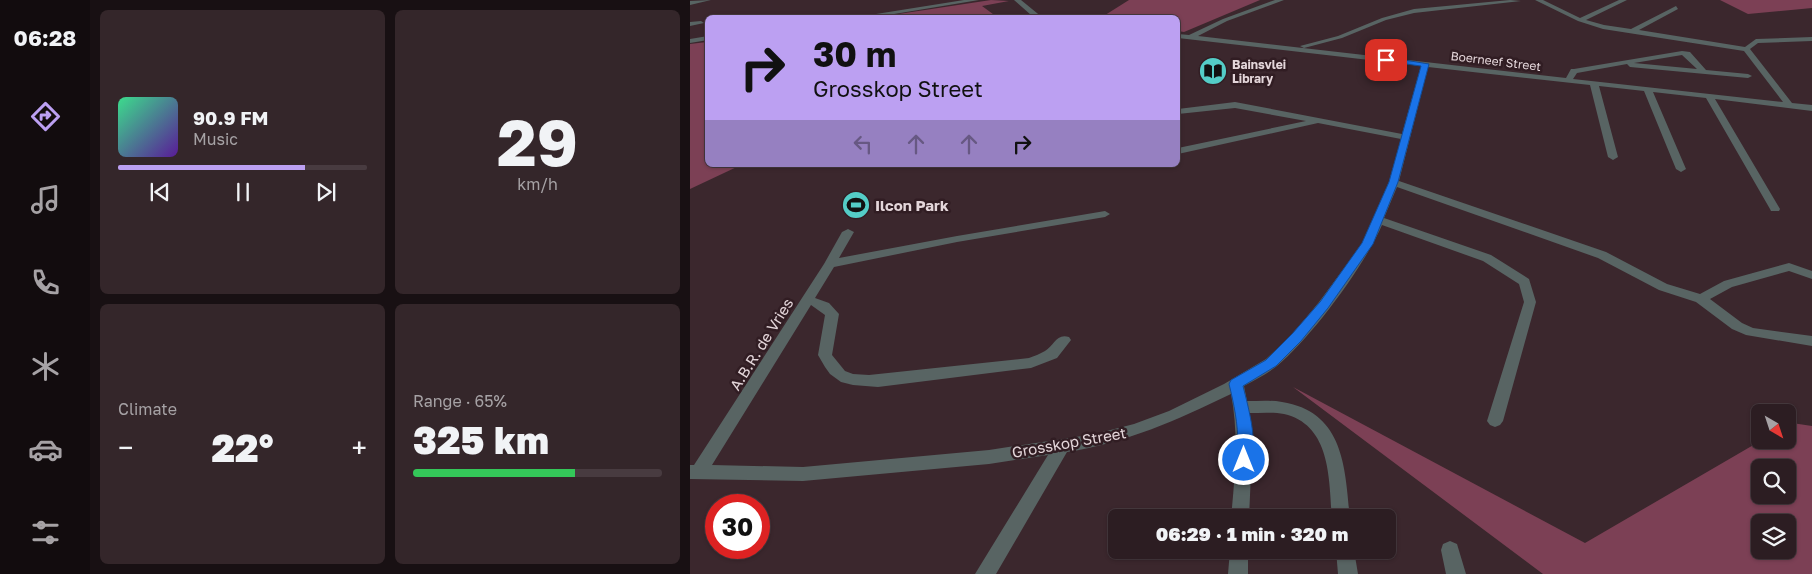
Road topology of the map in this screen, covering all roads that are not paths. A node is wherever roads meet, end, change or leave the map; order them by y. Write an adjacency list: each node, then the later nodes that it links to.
1 (708, 0): 9 (street)
2 (976, 0): 12 (street)
3 (1017, 0): 13 (street)
4 (1281, 0): 19 (street)
5 (1538, 0): 10 (street)
6 (1558, 0): 10 (street)
7 (1624, 0): 14 (street)
8 (1518, 1): 23 (street)
9 (690, 3)
10 (1546, 4): 14 (street)
11 (1676, 8): 17 (street)
12 (874, 15)
13 (1035, 15)
14 (1580, 20): 17 (street)
15 (702, 22): 16 (street)
16 (690, 24)
17 (1631, 32): 24 (street)
18 (1180, 36): 19 (street, Boerneef Street)
19 (1190, 37): 23 (street, Boerneef Street)
20 (705, 38): 22 (street)
21 (1812, 39): 24 (street)
22 (690, 41)
23 (1291, 48): 25 (street, Boerneef Street)
24 (1746, 49): 33 (street)
25 (1425, 64): 29 (street, Boerneef Street); 37 (street, Grosskop Street)
26 (1615, 64): 27 (street); 27 (street); 29 (street)
27 (1704, 72): 28 (street)
28 (1748, 76)
29 (1568, 81): 30 (street, Boerneef Street)
30 (1594, 84): 31 (street, Boerneef Street); 39 (street)
31 (1648, 91): 32 (street, Boerneef Street); 40 (street)
32 (1709, 97): 33 (street, Boerneef Street); 42 (street)
33 (1790, 106): 34 (street, Boerneef Street)
34 (1812, 108)
35 (1180, 111): 36 (street)
36 (1322, 121): 37 (street); 38 (street)
37 (1406, 137): 41 (street, Grosskop Street)
38 (1180, 151)
39 (1613, 158)
40 (1681, 169)
41 (1394, 182): 44 (street, Grosskop Street); 48 (street)
42 (1775, 209)
43 (1105, 214): 46 (street)
44 (1378, 220): 52 (street, Grosskop Street); 54 (street)
45 (848, 232): 46 (street, A.B.R. de Vries)
46 (830, 264): 49 (street, A.B.R. de Vries)
47 (1812, 275): 48 (street)
48 (1701, 299): 51 (street)
49 (807, 300): 50 (street); 56 (street, A.B.R. de Vries)
50 (1064, 340)
51 (1812, 341)
52 (1236, 384): 53 (street); 55 (street, Grosskop Street)
53 (1242, 407): 57 (street); 58 (street)
54 (1494, 422)
55 (1062, 446): 56 (street, Grosskop Street); 62 (street)
56 (695, 472)
57 (1241, 509)
58 (1340, 509)
59 (1450, 550): 65 (street)
60 (1238, 559): 63 (street)
61 (1346, 559): 64 (street)
62 (985, 574)
63 (1238, 574)
64 (1348, 574)
65 (1456, 574)

